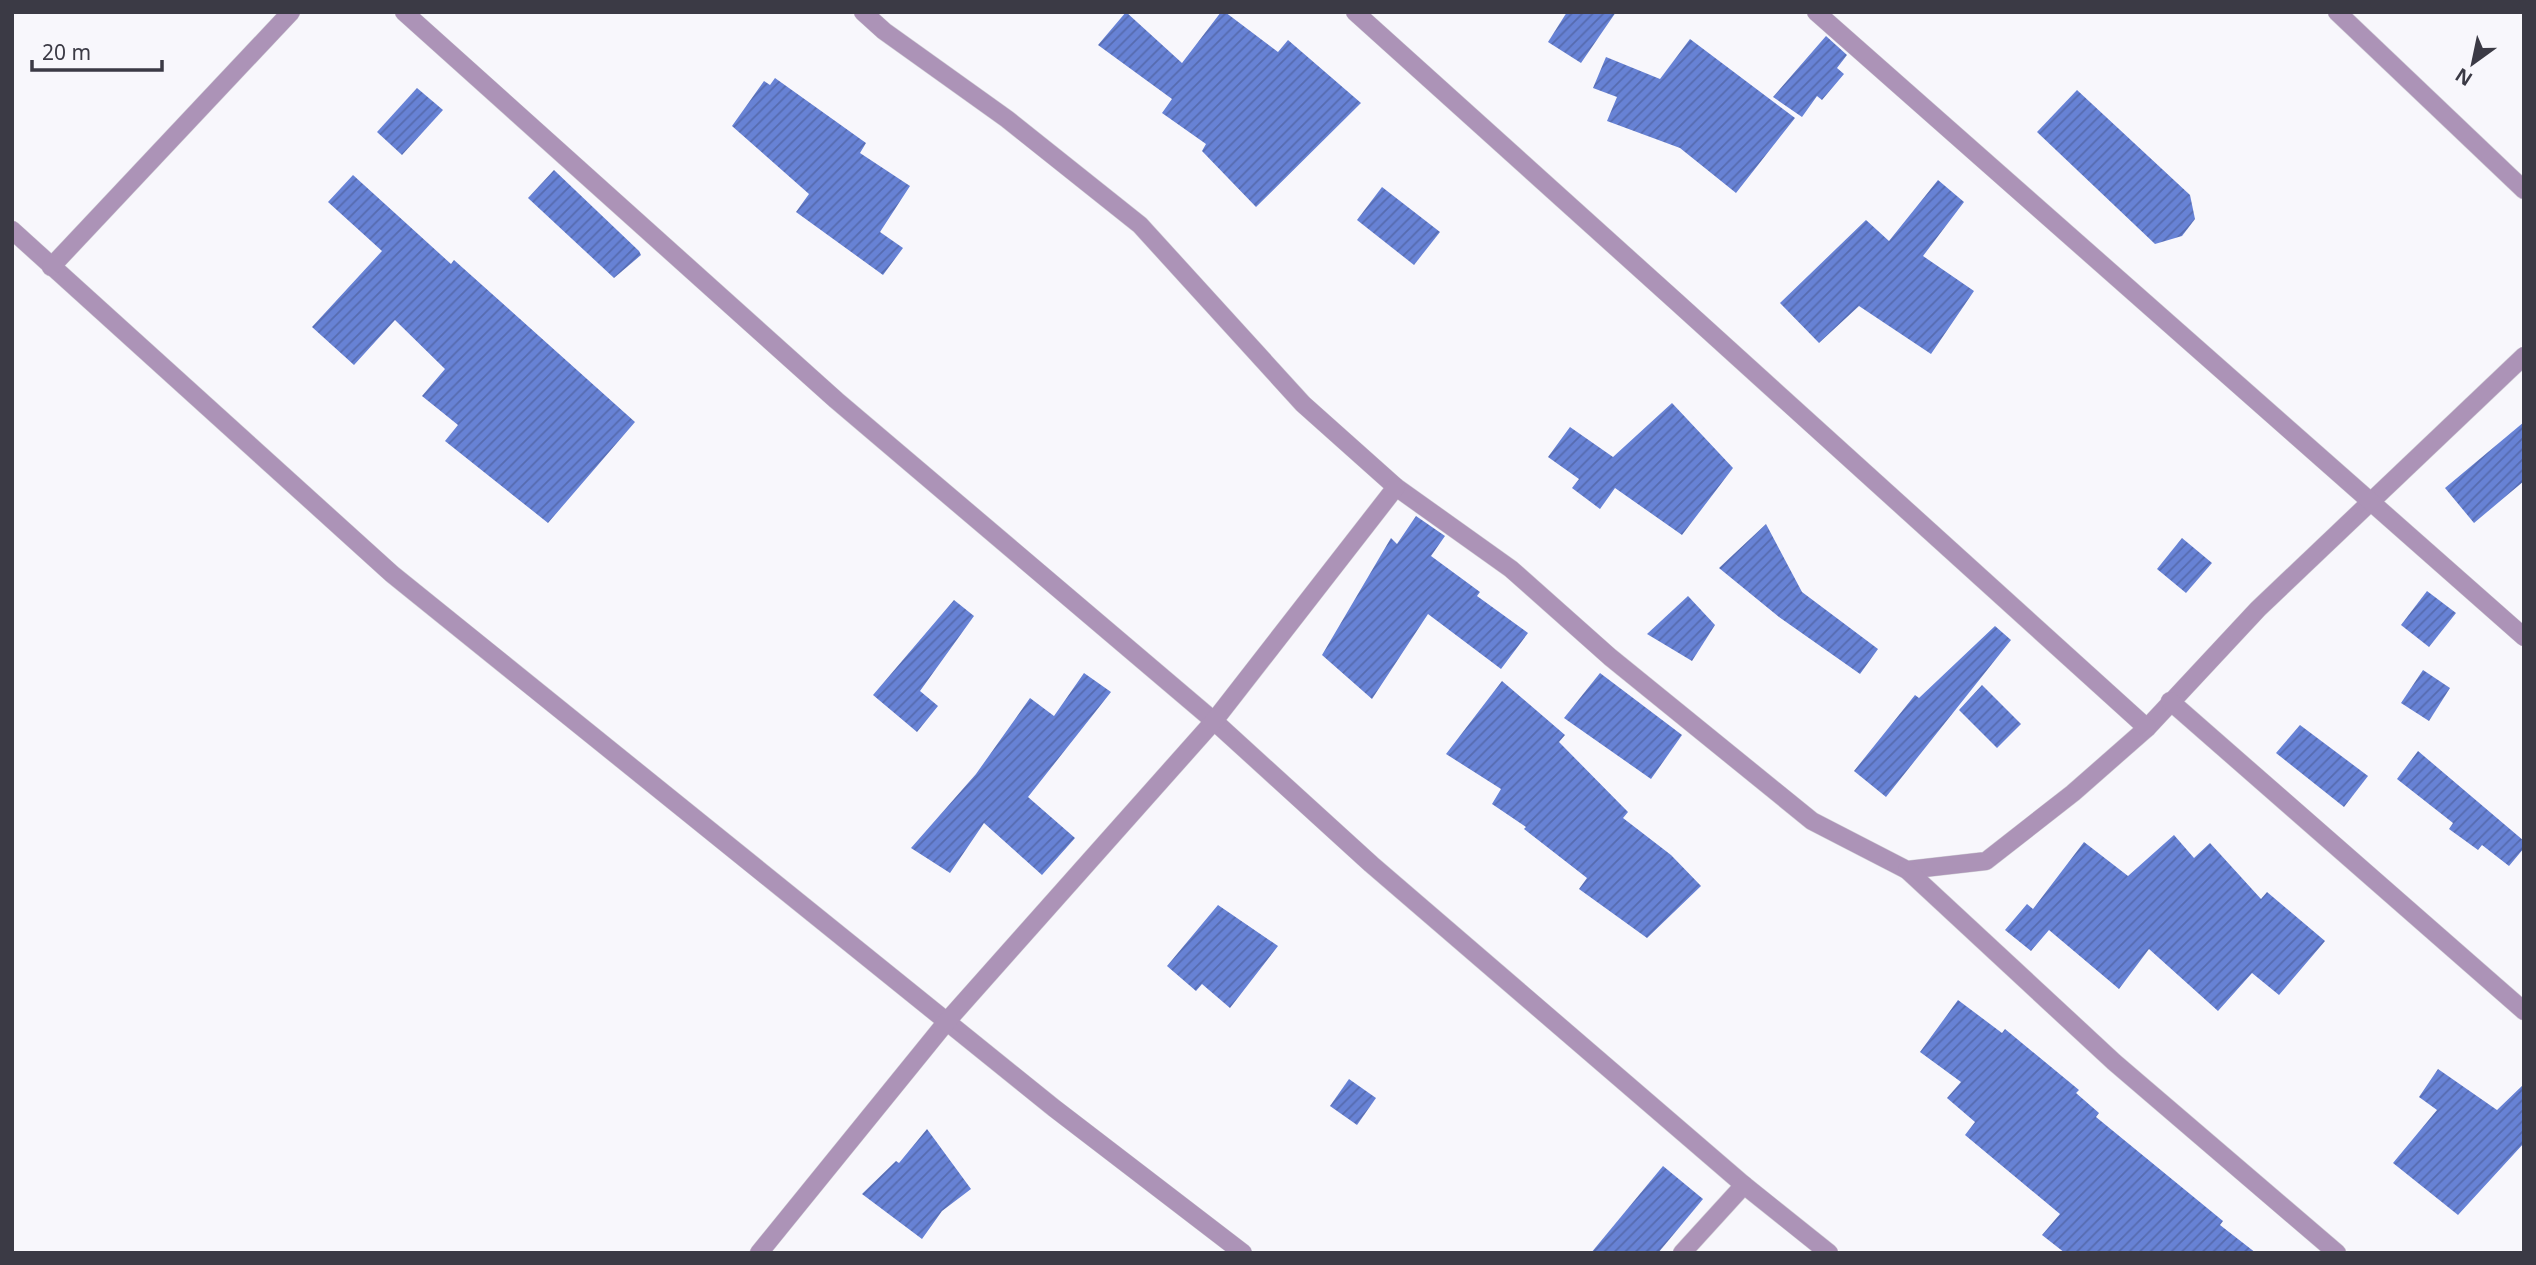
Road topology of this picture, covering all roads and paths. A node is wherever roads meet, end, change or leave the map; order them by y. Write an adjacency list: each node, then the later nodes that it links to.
1 (291, 12): 9 (street)
2 (404, 12): 15 (street)
3 (863, 12): 11 (street)
4 (1355, 12): 16 (street)
5 (1816, 12): 12 (street)
6 (2337, 12): 7 (street)
7 (2524, 190)
8 (12, 230): 9 (street)
9 (51, 267): 19 (street)
10 (2524, 356): 12 (street)
11 (1396, 487): 15 (street); 17 (street)
12 (2368, 502): 13 (street); 14 (street)
13 (2524, 637)
14 (2171, 701): 16 (street); 18 (street)
15 (1214, 721): 19 (street); 20 (street)
16 (2147, 727): 17 (street)
17 (1907, 870): 25 (street)
18 (2524, 1011)
19 (948, 1020): 21 (street); 22 (street)
20 (1744, 1185): 23 (street); 24 (street)
21 (760, 1253)
22 (1243, 1253)
23 (1682, 1253)
24 (1829, 1253)
25 (2337, 1253)

